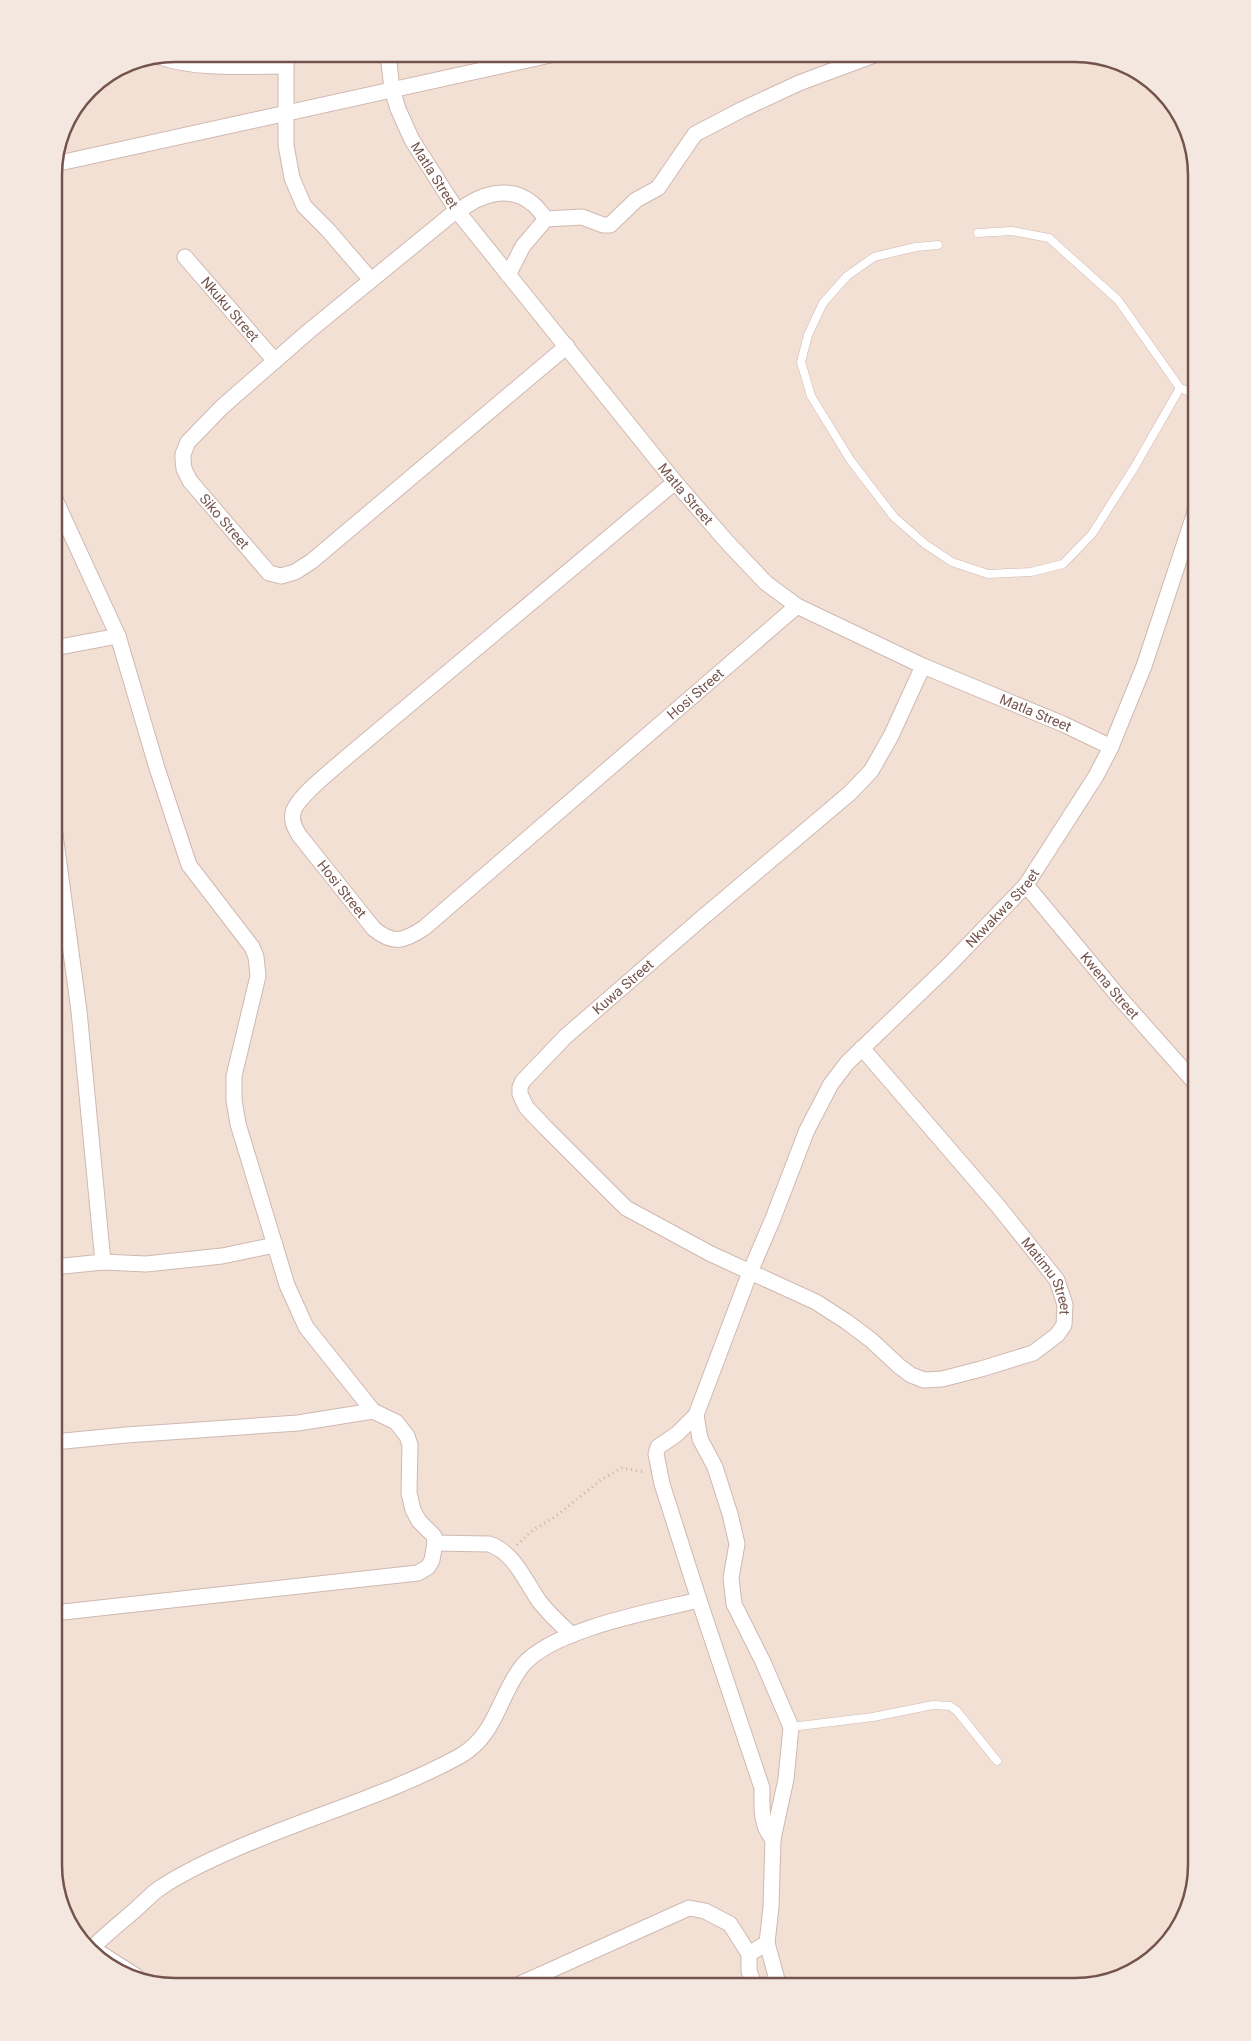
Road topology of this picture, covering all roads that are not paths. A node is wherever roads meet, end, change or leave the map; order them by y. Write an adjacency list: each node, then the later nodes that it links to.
1 (188, 62): 2 (street)
2 (252, 62)
3 (286, 62): 8 (street)
4 (389, 62): 7 (street, Matla Street)
5 (516, 62): 7 (street)
6 (853, 63): 11 (street)
7 (392, 89): 8 (street); 10 (street, Matla Street)
8 (286, 112): 9 (street); 16 (street)
9 (64, 162)
10 (458, 211): 11 (street, Siko Street); 15 (street, Matla Street); 16 (street, Siko Street)
11 (546, 219): 15 (street)
12 (978, 233): 19 (lane)
13 (938, 245): 19 (lane)
14 (185, 257): 18 (street, Nkuku Street)
15 (508, 275): 17 (street, Matla Street)
16 (371, 280): 18 (street, Siko Street)
17 (567, 346): 18 (street, Siko Street); 21 (street, Matla Street)
18 (275, 361)
19 (1180, 388): 20 (lane)
20 (1188, 391)
21 (675, 482): 24 (street, Matla Street); 24 (street, Hosi Street)
22 (63, 516): 25 (street)
23 (1188, 533): 28 (street, Nkwakwa Street)
24 (797, 606): 27 (street, Matla Street)
25 (118, 636): 26 (street); 33 (street)
26 (63, 646)
27 (923, 666): 28 (street, Matla Street); 36 (street, Kuwa Street)
28 (1111, 746): 29 (street, Nkwakwa Street)
29 (1026, 885): 31 (street, Nkwakwa Street); 32 (street, Kwena Street)
30 (63, 893): 34 (street)
31 (862, 1048): 36 (street, Nkwakwa Street); 36 (street, Matimu Street)
32 (1188, 1075)
33 (275, 1245): 34 (street); 37 (street)
34 (103, 1262): 35 (street)
35 (62, 1266)
36 (750, 1272): 38 (street, Nkwakwa Street)
37 (373, 1411): 39 (street); 40 (street)
38 (696, 1415): 41 (street); 44 (street)
39 (62, 1441)
40 (435, 1543): 42 (street); 43 (street)
41 (701, 1606): 43 (street); 46 (street)
42 (62, 1612)
43 (572, 1635): 48 (street)
44 (791, 1727): 45 (lane); 46 (street)
45 (997, 1761)
46 (773, 1839): 47 (street)
47 (767, 1944): 49 (street); 52 (street)
48 (95, 1945)
49 (749, 1954): 50 (street); 51 (street)
50 (533, 1978)
51 (752, 1978)
52 (776, 1978)

